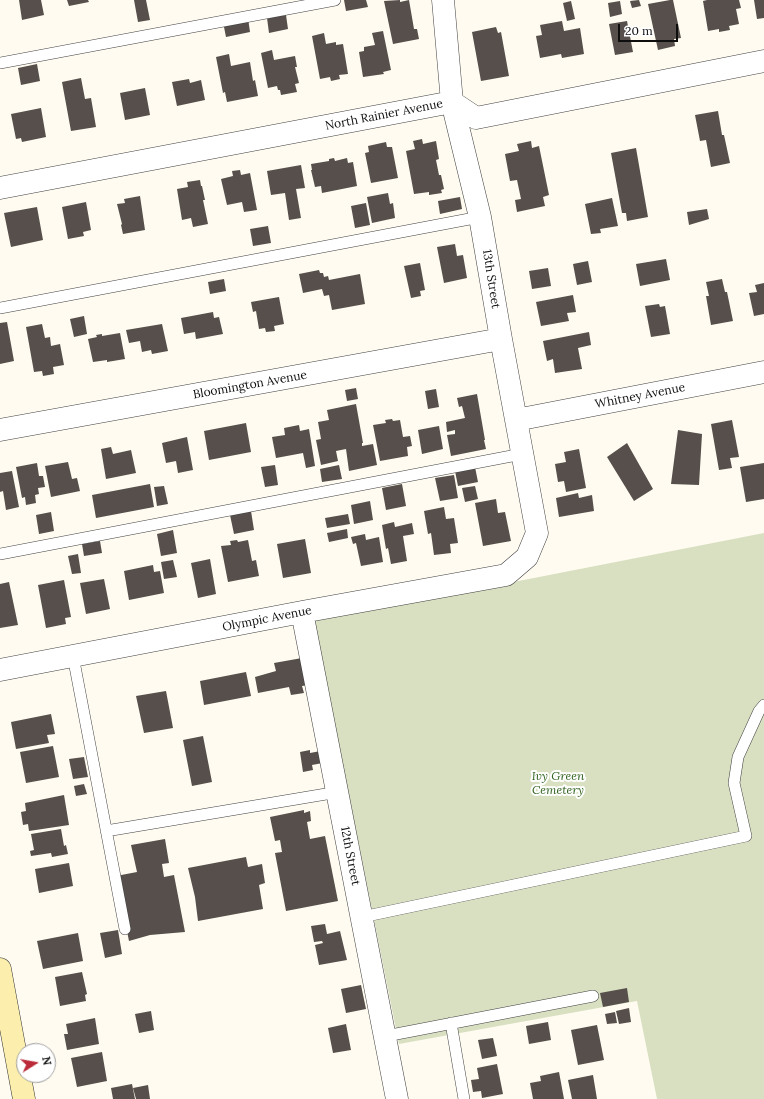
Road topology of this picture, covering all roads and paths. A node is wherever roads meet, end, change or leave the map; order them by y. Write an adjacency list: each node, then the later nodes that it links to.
1 (335, 0): 4 (lane)
2 (443, 0): 5 (street, 13th Street)
3 (764, 62): 5 (street, North Rainier Avenue)
4 (0, 63)
5 (452, 102): 6 (street, North Rainier Avenue); 7 (street, 13th Street)
6 (0, 188)
7 (480, 217): 8 (lane); 9 (street, 13th Street)
8 (0, 308)
9 (501, 339): 11 (street, 13th Street); 12 (street, Bloomington Avenue)
10 (764, 372): 11 (street, Whitney Avenue)
11 (516, 420): 13 (street, 13th Street)
12 (0, 430)
13 (522, 454): 14 (lane); 15 (street, 13th Street)
14 (0, 554)
15 (527, 557): 16 (street, Olympic Avenue)
16 (302, 612): 17 (street, Olympic Avenue); 20 (street, 12th Street)
17 (73, 656): 18 (street, Olympic Avenue); 21 (lane)
18 (0, 670)
19 (764, 705): 22 (lane)
20 (338, 792): 21 (lane); 22 (street, 12th Street)
21 (106, 831): 23 (lane)
22 (362, 916): 27 (street, 12th Street)
23 (125, 929)
24 (0, 969): 28 (main road)
25 (593, 996): 26 (lane)
26 (451, 1023): 27 (lane); 30 (lane)
27 (386, 1036): 29 (street, 12th Street)
28 (24, 1099)
29 (397, 1099)
30 (464, 1099)

